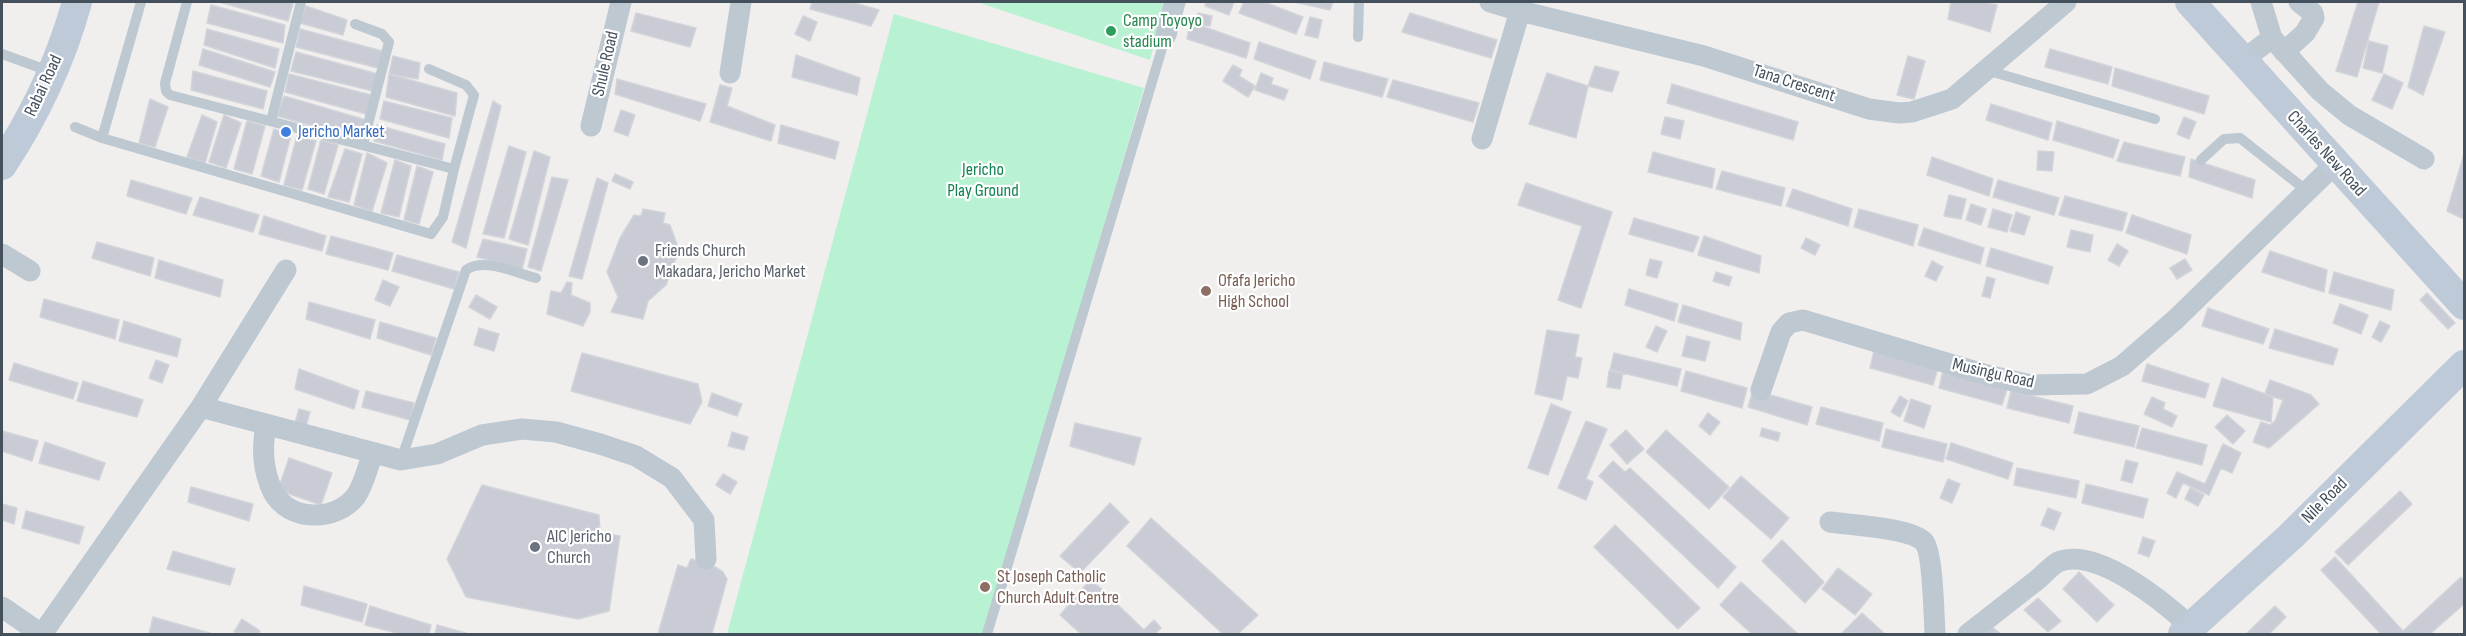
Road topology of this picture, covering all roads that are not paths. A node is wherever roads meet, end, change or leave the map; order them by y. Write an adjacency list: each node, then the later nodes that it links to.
1 (77, 2): 23 (street, Rabai Road)
2 (141, 2): 29 (lane)
3 (187, 2): 26 (lane)
4 (301, 2): 26 (lane)
5 (621, 2): 27 (street, Shule Road)
6 (741, 2): 24 (street)
7 (1175, 2): 16 (street)
8 (1359, 2): 17 (lane)
9 (1490, 2): 14 (street, Tana Crescent)
10 (2066, 2): 22 (street, Tana Crescent)
11 (2190, 2): 20 (street, Charles New Road)
12 (2261, 2): 18 (street)
13 (2299, 2): 18 (street)
14 (1520, 11): 22 (street, Tana Crescent); 30 (street)
15 (356, 24): 31 (lane)
16 (1166, 35): 54 (lane)
17 (1358, 36)
18 (2278, 45): 20 (street); 32 (street)
19 (2, 54): 23 (lane)
20 (2243, 60): 34 (street, Charles New Road)
21 (429, 69): 36 (lane)
22 (1986, 70): 25 (lane)
23 (52, 72): 35 (street, Rabai Road)
24 (730, 74)
25 (2155, 119)
26 (271, 121): 31 (lane)
27 (591, 126)
28 (75, 127): 29 (lane)
29 (102, 138): 36 (lane)
30 (1482, 139)
31 (363, 144): 36 (lane)
32 (2424, 159)
33 (2201, 160): 37 (lane)
34 (2335, 164): 37 (street, Musingu Road); 42 (street, Charles New Road)
35 (2, 165)
36 (454, 169)
37 (2307, 191): 44 (street, Musingu Road)
38 (2, 254): 40 (street)
39 (286, 270): 45 (street)
40 (30, 271)
41 (536, 278): 48 (lane)
42 (2464, 304)
43 (2464, 364): 52 (street, Nile Road)
44 (1761, 390)
45 (201, 407): 46 (street); 53 (street)
46 (266, 424): 47 (street); 47 (street)
47 (373, 453): 48 (street)
48 (401, 460): 50 (street)
49 (1830, 522): 55 (street)
50 (706, 559)
51 (2, 607): 53 (street)
52 (2187, 631): 56 (street)
53 (42, 634)
54 (987, 634)
55 (1935, 634)
56 (1968, 634)

